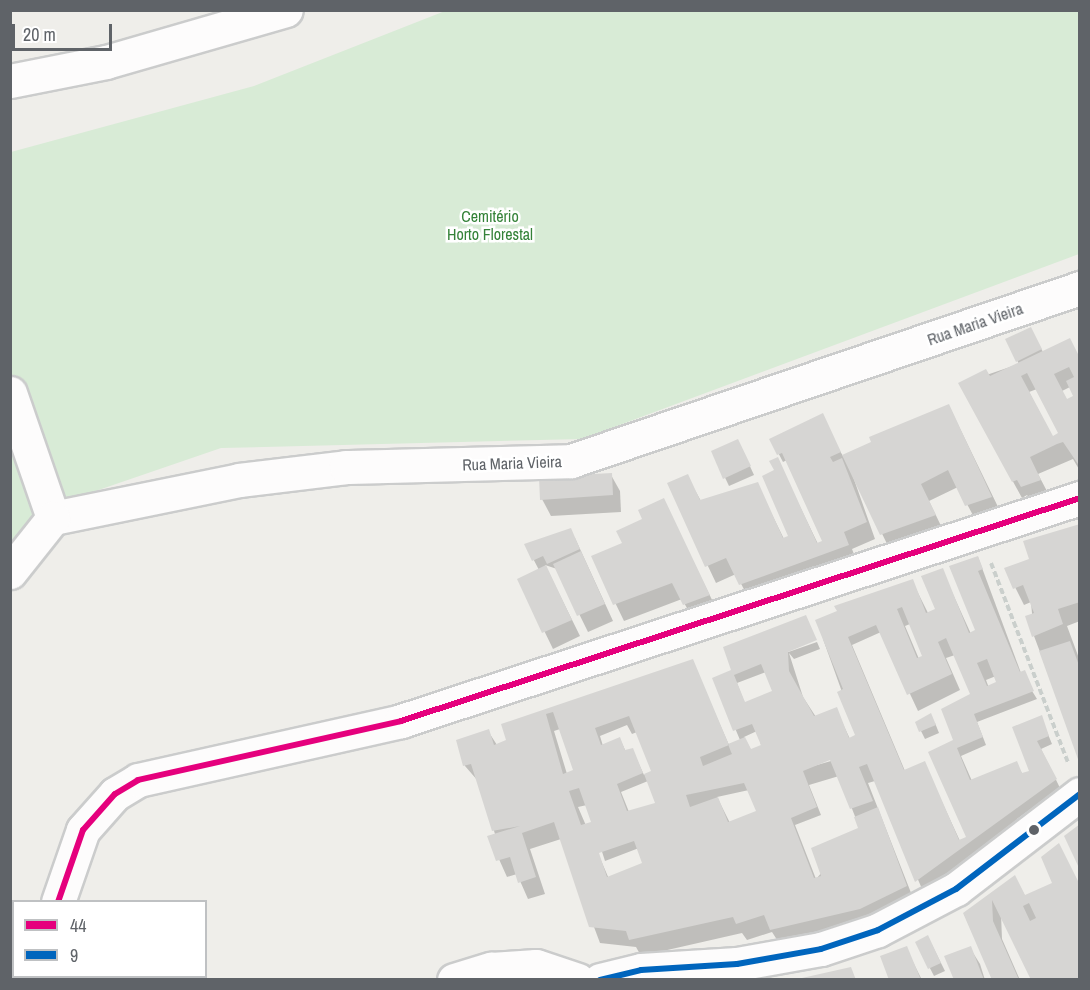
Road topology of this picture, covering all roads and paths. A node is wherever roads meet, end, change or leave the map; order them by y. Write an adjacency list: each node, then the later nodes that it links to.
1 (286, 10): 2 (street)
2 (10, 81)
3 (1080, 288): 6 (street, Rua Maria Vieira)
4 (10, 393): 6 (street)
5 (1080, 498): 7 (street)
6 (53, 518): 8 (street)
7 (978, 531): 9 (path); 10 (street)
8 (10, 572)
9 (1076, 782): 13 (street)
10 (59, 900)
11 (454, 980): 12 (street)
12 (578, 980)
13 (600, 980)

